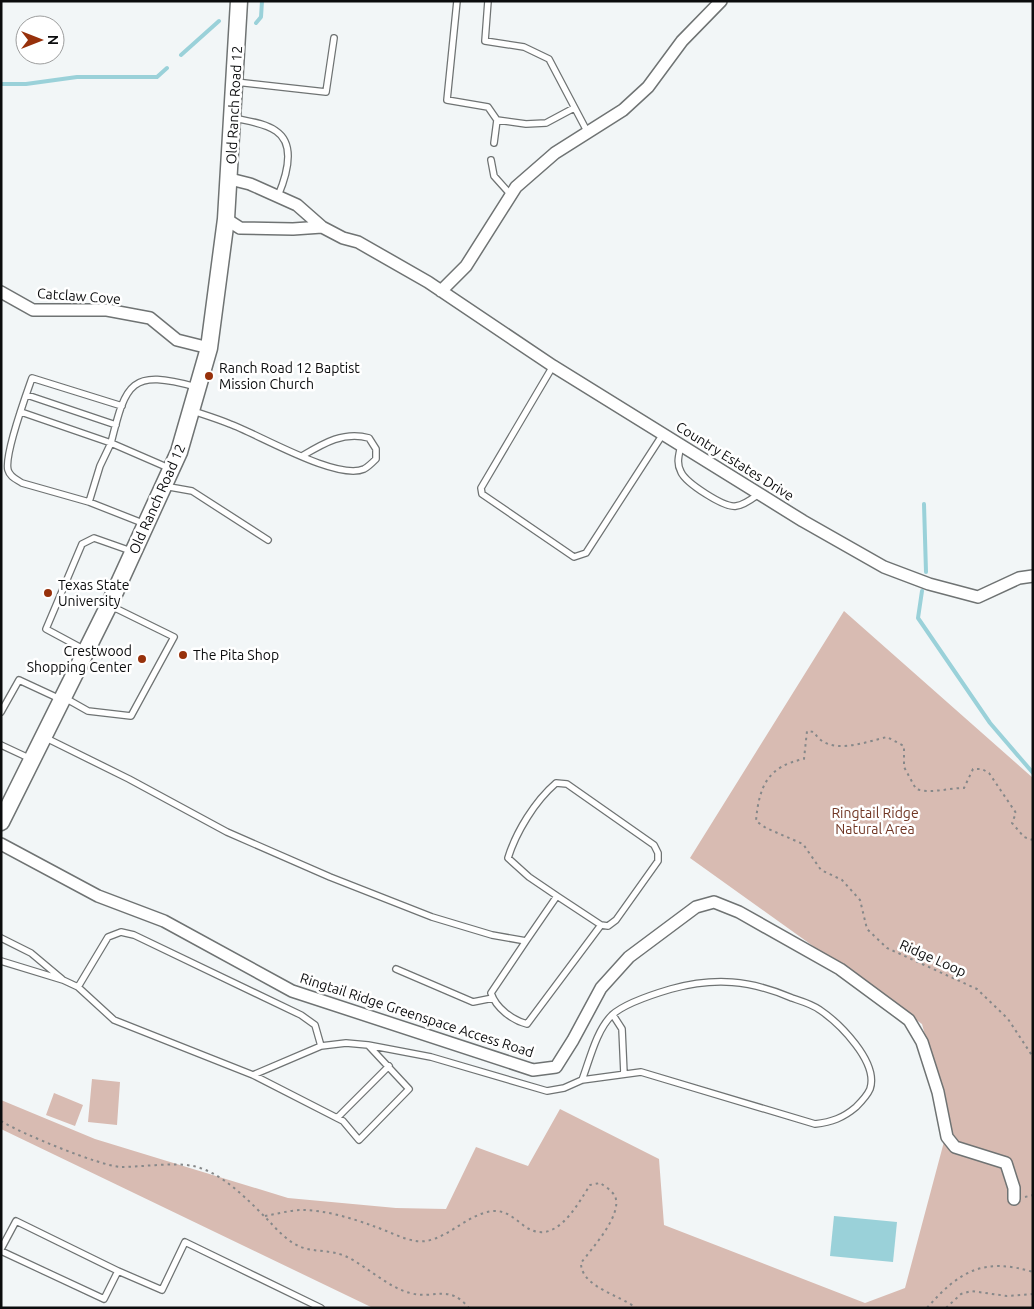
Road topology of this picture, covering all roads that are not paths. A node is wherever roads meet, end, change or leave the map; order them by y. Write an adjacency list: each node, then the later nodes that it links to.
1 (239, 1): 6 (main road, Old Ranch Road 12)
2 (457, 1): 9 (lane)
3 (488, 1): 7 (lane)
4 (721, 1): 10 (street)
5 (334, 38): 6 (lane)
6 (234, 81): 8 (main road, Old Ranch Road 12)
7 (574, 108): 9 (lane); 10 (lane)
8 (232, 118): 13 (main road, Old Ranch Road 12); 15 (lane)
9 (496, 120): 11 (lane)
10 (588, 133): 14 (street)
11 (494, 143)
12 (492, 160): 14 (lane)
13 (230, 178): 15 (street, Country Estates Drive); 16 (main road, Old Ranch Road 12)
14 (511, 195): 19 (street)
15 (278, 196): 17 (street, Country Estates Drive)
16 (226, 219): 17 (street); 20 (main road, Old Ranch Road 12)
17 (322, 227): 19 (street, Country Estates Drive)
18 (1, 292): 20 (street, Catclaw Cove)
19 (440, 292): 21 (street, Country Estates Drive)
20 (209, 348): 22 (main road, Old Ranch Road 12)
21 (553, 366): 28 (street, Country Estates Drive); 28 (lane)
22 (198, 387): 24 (lane); 25 (main road, Old Ranch Road 12)
23 (27, 395): 24 (lane); 26 (lane); 27 (lane)
24 (122, 406): 27 (lane)
25 (191, 410): 31 (lane); 32 (main road, Old Ranch Road 12)
26 (21, 412): 29 (lane); 35 (lane)
27 (116, 425): 29 (lane)
28 (663, 434): 30 (street, Country Estates Drive)
29 (111, 443): 32 (lane); 35 (lane)
30 (682, 446): 34 (street, Country Estates Drive); 34 (lane)
31 (302, 456): 31 (lane)
32 (172, 470): 33 (main road, Old Ranch Road 12)
33 (164, 486): 36 (main road, Old Ranch Road 12); 37 (lane)
34 (760, 493): 39 (street, Country Estates Drive)
35 (90, 502): 36 (lane)
36 (147, 524): 38 (main road, Old Ranch Road 12)
37 (268, 540)
38 (134, 552): 40 (main road, Old Ranch Road 12); 41 (lane)
39 (1033, 576)
40 (109, 605): 41 (main road, Old Ranch Road 12); 42 (lane)
41 (86, 651): 42 (main road, Old Ranch Road 12)
42 (62, 698): 43 (lane); 44 (main road, Old Ranch Road 12)
43 (1, 712)
44 (44, 737): 46 (main road, Old Ranch Road 12); 52 (lane)
45 (1, 746): 46 (lane)
46 (33, 760): 47 (main road, Old Ranch Road 12)
47 (1, 822)
48 (1, 844): 66 (street, Ringtail Ridge Greenspace Access Road)
49 (557, 896): 50 (lane); 50 (lane); 52 (lane)
50 (601, 925): 57 (lane)
51 (1, 938): 55 (lane)
52 (526, 941): 57 (lane)
53 (1, 961): 55 (lane)
54 (396, 969): 57 (lane)
55 (63, 980): 56 (lane)
56 (78, 987): 60 (lane); 63 (lane)
57 (493, 998)
58 (613, 1015): 62 (lane); 62 (lane); 64 (lane)
59 (368, 1045): 60 (lane); 61 (lane); 64 (lane)
60 (321, 1046): 63 (lane)
61 (389, 1066): 65 (lane); 65 (lane)
62 (624, 1074): 64 (lane)
63 (253, 1075): 65 (lane)
64 (582, 1080)
65 (337, 1118)
66 (1014, 1200)
67 (1, 1250): 68 (lane); 68 (lane)
68 (118, 1271): 69 (lane)
69 (321, 1308)

